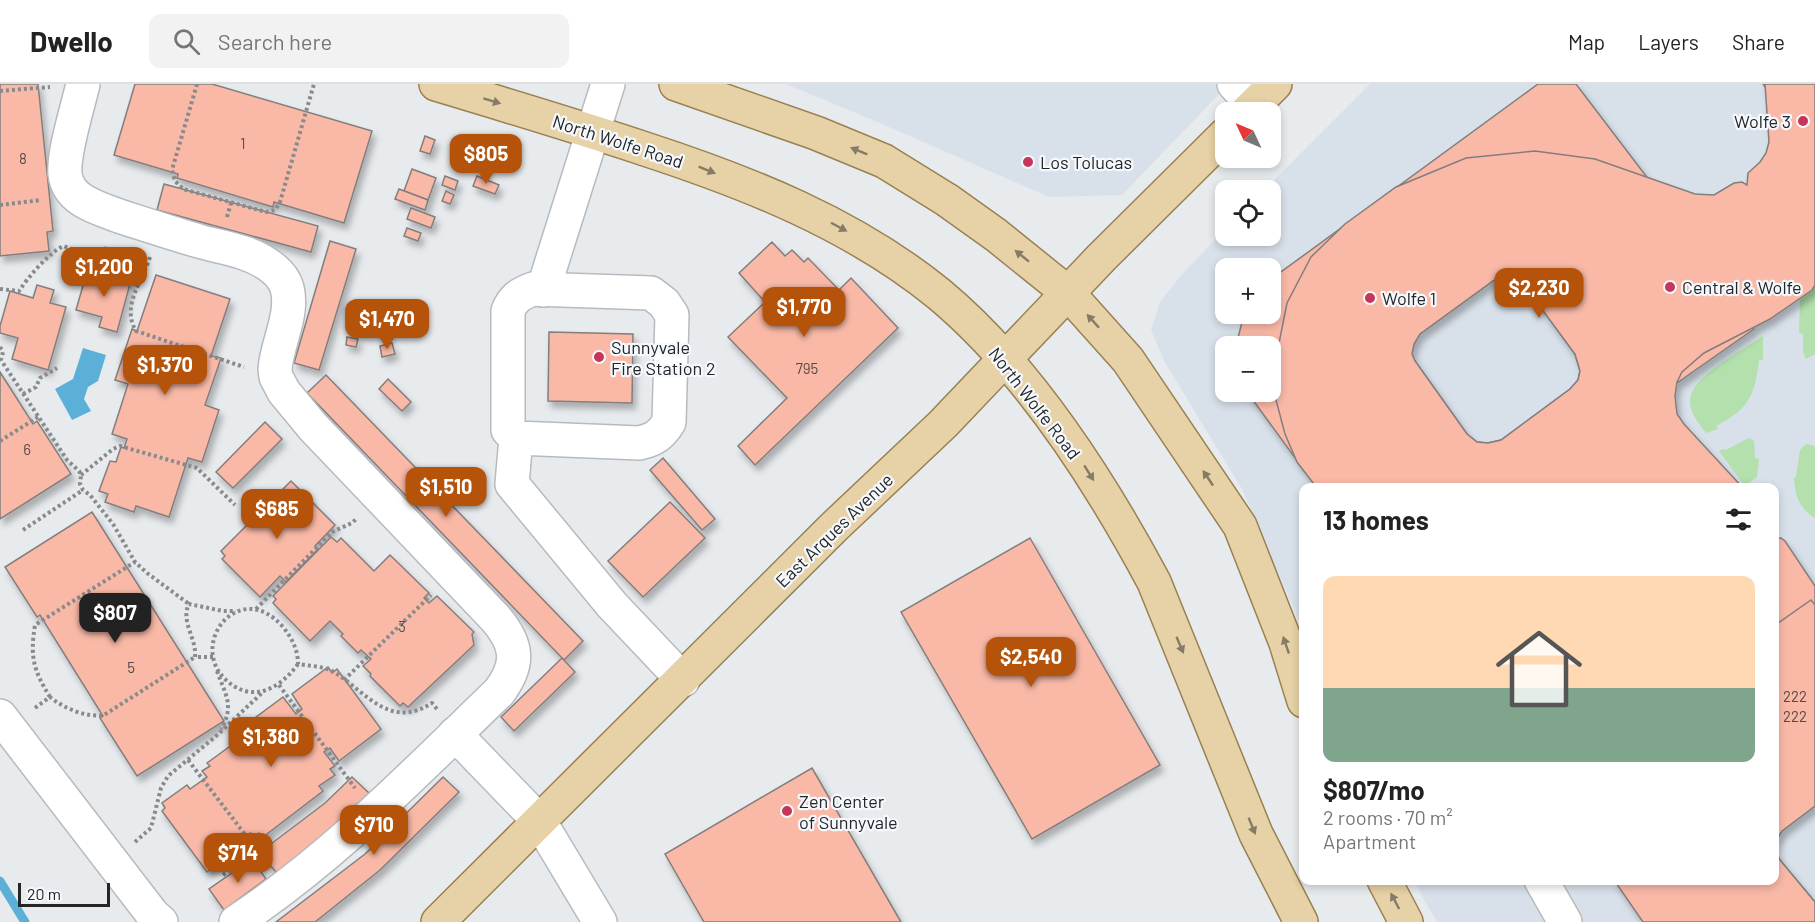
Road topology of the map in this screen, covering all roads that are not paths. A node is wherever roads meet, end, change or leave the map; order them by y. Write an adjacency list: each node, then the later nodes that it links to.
1 (436, 84): 5 (main road, North Wolfe Road, one-way to 5)
2 (608, 84): 5 (street)
3 (676, 84): 8 (main road, one-way to 3)
4 (70, 85): 14 (street)
5 (592, 131): 7 (street); 9 (main road, North Wolfe Road, one-way to 9)
6 (1215, 145): 8 (main road, East Arques Avenue)
7 (543, 290): 10 (street); 10 (street)
8 (1068, 293): 9 (main road, East Arques Avenue); 12 (main road, one-way to 8)
9 (1005, 358): 11 (main road, East Arques Avenue); 22 (main road, North Wolfe Road, one-way to 22)
10 (516, 438): 11 (street)
11 (683, 680): 15 (main road, East Arques Avenue)
12 (1299, 685)
13 (5, 721): 18 (street)
14 (457, 732): 15 (street); 19 (street)
15 (540, 822): 20 (main road, East Arques Avenue); 21 (street)
16 (1387, 885): 23 (main road, one-way to 16)
17 (1544, 885): 24 (street)
18 (161, 922)
19 (236, 922)
20 (438, 922)
21 (600, 922)
22 (1302, 922)
23 (1406, 922)
24 (1565, 922)

